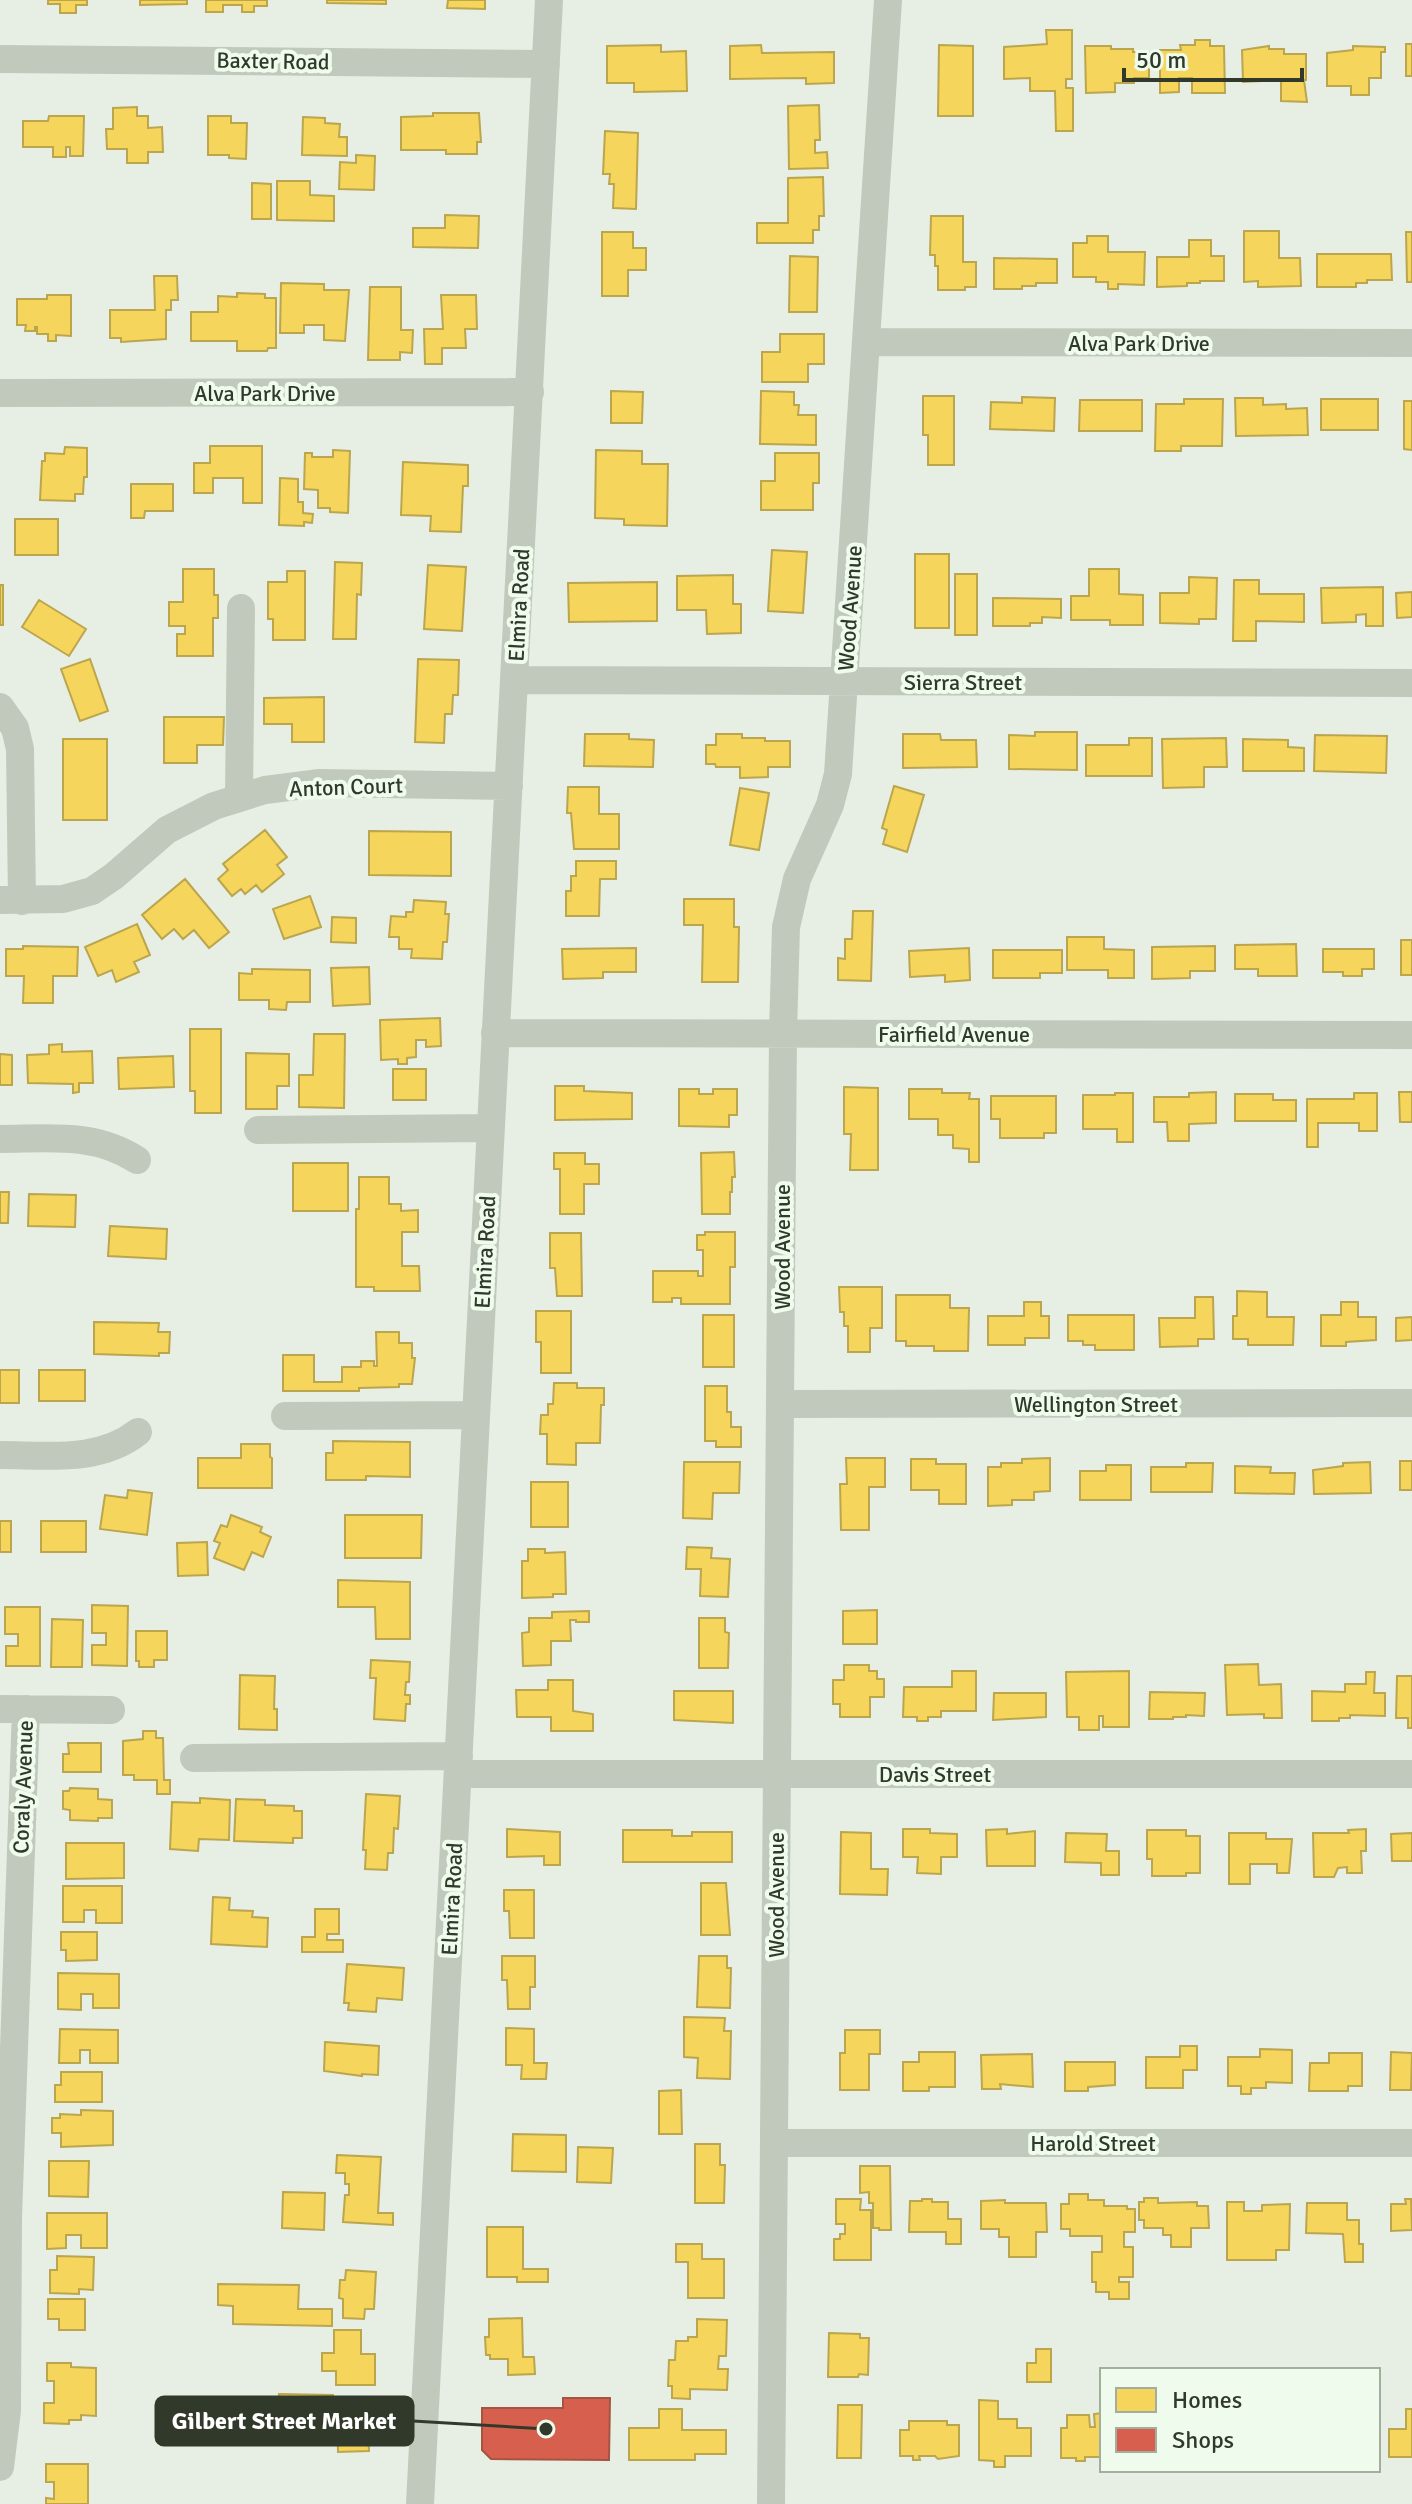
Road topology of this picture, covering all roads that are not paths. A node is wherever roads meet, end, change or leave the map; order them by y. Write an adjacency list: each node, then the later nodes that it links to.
1 (549, 0): 4 (street, Elmira Road)
2 (888, 0): 5 (street, Wood Avenue)
3 (0, 59): 4 (street, Baxter Road)
4 (546, 64): 7 (street, Elmira Road)
5 (867, 342): 6 (street, Alva Park Drive); 11 (street, Wood Avenue)
6 (1412, 343)
7 (530, 392): 8 (street, Alva Park Drive); 10 (street, Elmira Road)
8 (0, 393)
9 (241, 608): 15 (street)
10 (515, 680): 11 (street, Sierra Street); 14 (street, Elmira Road)
11 (845, 682): 12 (street, Sierra Street); 18 (street, Wood Avenue)
12 (1412, 683)
13 (0, 707): 16 (street, Anton Court)
14 (509, 786): 15 (street, Anton Court); 17 (street, Elmira Road)
15 (239, 798): 16 (street, Anton Court)
16 (11, 900)
17 (495, 1033): 18 (street, Fairfield Avenue); 20 (street, Elmira Road)
18 (783, 1033): 19 (street, Fairfield Avenue); 25 (street, Wood Avenue)
19 (1412, 1035)
20 (491, 1128): 21 (street); 26 (street, Elmira Road)
21 (258, 1130)
22 (0, 1139): 23 (street)
23 (137, 1160)
24 (1412, 1403): 25 (street, Wellington Street)
25 (780, 1404): 34 (street, Wood Avenue)
26 (476, 1415): 27 (street); 33 (street, Elmira Road)
27 (285, 1416)
28 (138, 1432): 29 (street)
29 (0, 1455)
30 (13, 1709): 31 (street); 36 (street, Coraly Avenue)
31 (111, 1710)
32 (194, 1758): 33 (street, Davis Street)
33 (458, 1765): 34 (street, Davis Street); 41 (street, Elmira Road)
34 (776, 1774): 35 (street, Davis Street); 37 (street, Wood Avenue)
35 (1412, 1774)
36 (9, 1938): 39 (street, Coraly Avenue)
37 (775, 2143): 38 (street, Harold Street); 42 (street, Wood Avenue)
38 (1412, 2143)
39 (4, 2218): 40 (street, Coraly Avenue)
40 (0, 2467)
41 (420, 2504)
42 (771, 2504)

